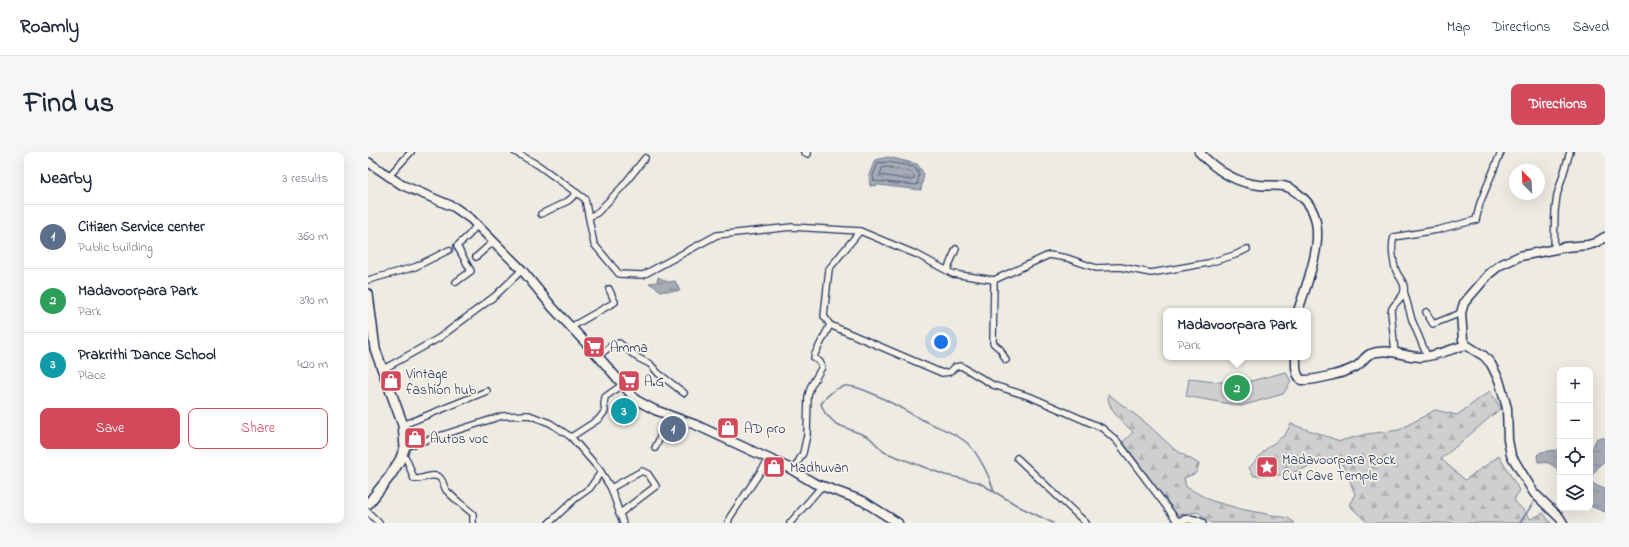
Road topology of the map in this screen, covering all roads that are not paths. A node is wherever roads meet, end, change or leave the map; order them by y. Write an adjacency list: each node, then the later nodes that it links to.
1 (411, 152): 8 (street)
2 (515, 152): 9 (street)
3 (1199, 152): 29 (main road)
4 (1501, 152): 27 (street)
5 (1570, 152): 19 (street)
6 (645, 158): 11 (street)
7 (368, 162): 8 (main road)
8 (388, 177): 12 (main road)
9 (577, 194): 10 (street); 11 (street)
10 (541, 214)
11 (589, 217): 13 (street)
12 (477, 225): 15 (main road); 25 (street)
13 (860, 231): 22 (street); 32 (street)
14 (1605, 237): 19 (main road)
15 (494, 241): 20 (street); 21 (main road)
16 (956, 249): 22 (street)
17 (1247, 249): 24 (street)
18 (449, 250): 23 (street)
19 (1554, 250): 31 (main road)
20 (476, 257)
21 (522, 270): 33 (main road); 40 (street)
22 (947, 270): 24 (street)
23 (368, 280)
24 (994, 280): 38 (street)
25 (456, 282)
26 (609, 289): 33 (street)
27 (1404, 290): 35 (street); 37 (street)
28 (368, 298): 40 (main road)
29 (1299, 308)
30 (1426, 312): 31 (street)
31 (1460, 313): 34 (main road)
32 (830, 325): 51 (street); 58 (street)
33 (571, 327): 36 (main road)
34 (1466, 345): 37 (main road); 68 (main road)
35 (1395, 353): 37 (main road); 39 (main road)
36 (598, 356): 41 (main road); 43 (street)
37 (1427, 356)
38 (1006, 360)
39 (1296, 360)
40 (382, 370): 45 (main road)
41 (622, 385): 44 (main road); 46 (street)
42 (486, 391): 45 (street)
43 (684, 393)
44 (669, 415): 47 (street); 50 (main road)
45 (403, 425): 48 (main road)
46 (571, 437): 48 (street); 52 (street)
47 (655, 448)
48 (404, 451): 55 (main road); 60 (street)
49 (1017, 458): 66 (street)
50 (769, 459): 51 (main road); 63 (street)
51 (793, 471): 53 (main road)
52 (601, 472): 54 (street); 61 (street)
53 (822, 486): 64 (street); 65 (main road)
54 (611, 488): 57 (street); 57 (street)
55 (368, 504)
56 (368, 512): 59 (street)
57 (620, 514): 62 (street)
58 (1177, 522): 67 (street)
59 (379, 523)
60 (473, 523)
61 (549, 523)
62 (623, 523)
63 (728, 523)
64 (790, 523)
65 (898, 523)
66 (1086, 523)
67 (1202, 523)
68 (1563, 523)

